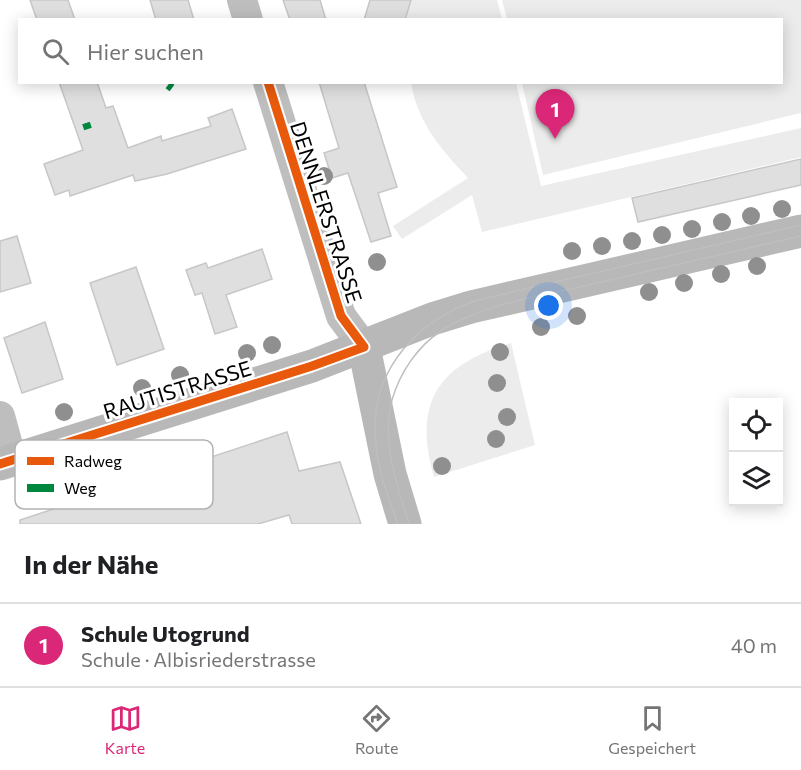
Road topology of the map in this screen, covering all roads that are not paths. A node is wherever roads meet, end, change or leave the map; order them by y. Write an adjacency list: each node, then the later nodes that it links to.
1 (242, 0): 2 (street)
2 (247, 18)
3 (269, 84): 5 (street, DENNLERSTRASSE)
4 (801, 231): 5 (main road, RAUTISTRASSE)
5 (364, 347): 7 (main road, RAUTISTRASSE); 9 (main road)
6 (0, 416): 8 (street)
7 (76, 440)
8 (6, 462)
9 (405, 524)

